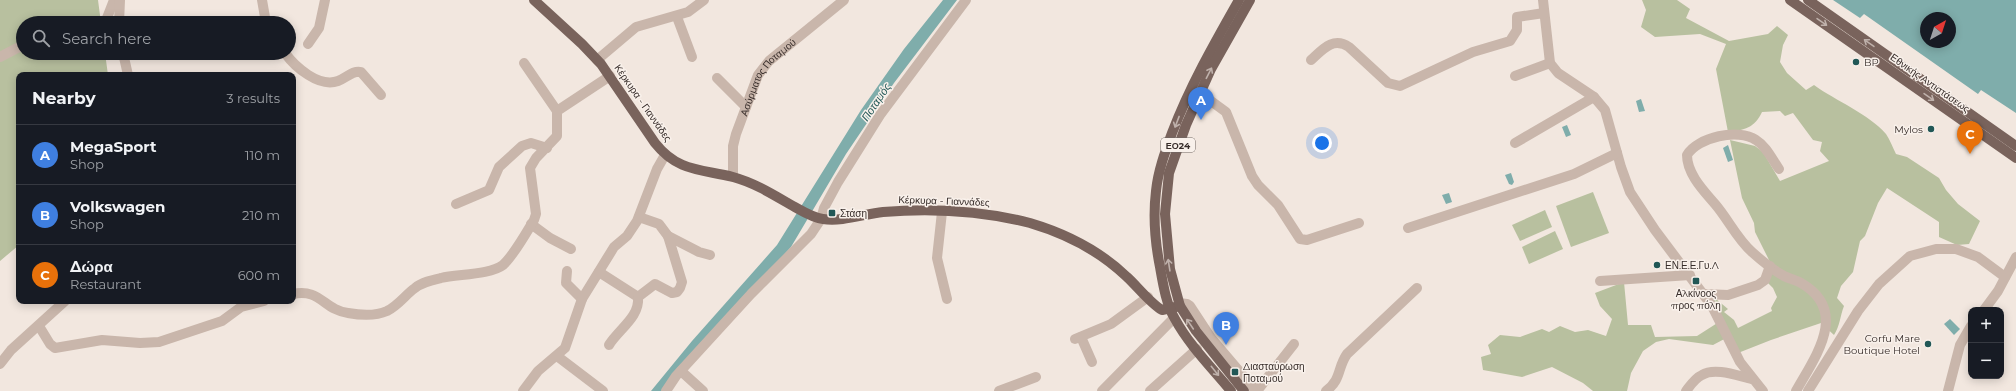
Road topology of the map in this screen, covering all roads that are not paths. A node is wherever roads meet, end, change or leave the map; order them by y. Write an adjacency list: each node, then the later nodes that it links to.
1 (114, 0): 15 (street)
2 (120, 0): 16 (street)
3 (262, 0): 17 (street)
4 (325, 0): 19 (street)
5 (534, 0): 25 (main road, Κέρκυρα - Γιαννάδες)
6 (704, 0): 18 (street)
7 (844, 0): 36 (street, Ασύρματος Ποταμού)
8 (966, 0): 49 (street)
9 (1239, 0): 72 (main road, ΕΟ24, one-way to 72)
10 (1250, 0): 33 (main road, ΕΟ24, one-way to 10)
11 (1543, 0): 14 (street)
12 (1790, 0): 43 (main road, Εθνικής Αντιστάσεως, one-way to 43)
13 (1808, 0): 39 (main road, Εθνικής Αντιστάσεως, one-way to 13)
14 (1544, 13): 26 (street); 27 (street)
15 (107, 16)
16 (119, 16)
17 (265, 16)
18 (677, 17): 22 (street); 25 (street)
19 (308, 44)
20 (16, 48): 21 (street)
21 (0, 56)
22 (692, 57)
23 (125, 60): 29 (street)
24 (292, 60): 34 (street)
25 (597, 60): 30 (main road, Κέρκυρα - Γιαννάδες)
26 (1312, 60)
27 (1550, 63): 31 (street); 35 (street)
28 (524, 64): 37 (street)
29 (127, 72)
30 (610, 76): 37 (street); 42 (main road, Κέρκυρα - Γιαννάδες)
31 (1515, 76)
32 (717, 78): 36 (street)
33 (1200, 93): 50 (street); 72 (main road, ΕΟ24, one-way to 33)
34 (381, 95)
35 (1594, 98): 38 (street); 41 (street)
36 (746, 107): 45 (street, Ασύρματος Ποταμού)
37 (557, 111): 40 (street)
38 (1515, 143)
39 (2016, 146)
40 (547, 148): 46 (street); 51 (street)
41 (1617, 153): 52 (street); 60 (street)
42 (665, 155): 45 (main road, Κέρκυρα - Γιαννάδες); 48 (street)
43 (2016, 158)
44 (1779, 169): 57 (street)
45 (733, 177): 49 (main road, Κέρκυρα - Γιαννάδες)
46 (456, 204)
47 (942, 212): 49 (main road, Κέρκυρα - Γιαννάδες); 67 (main road, Κέρκυρα - Γιαννάδες); 69 (street)
48 (638, 217): 53 (street); 59 (street)
49 (816, 218): 83 (street)
50 (1359, 223)
51 (531, 224): 54 (street); 64 (street)
52 (1408, 228)
53 (668, 236): 55 (street); 66 (street)
54 (571, 249)
55 (710, 255)
56 (2016, 257): 61 (street)
57 (1770, 266): 65 (street); 99 (street)
58 (567, 272): 68 (street)
59 (599, 272): 66 (street); 68 (street)
60 (1690, 275): 62 (street); 65 (street)
61 (2005, 277): 73 (street); 100 (street)
62 (1600, 281)
63 (1417, 288): 96 (street)
64 (296, 293)
65 (1704, 294): 85 (street)
66 (638, 297): 79 (street)
67 (1148, 297): 72 (main road, Κέρκυρα - Γιαννάδες); 81 (street)
68 (582, 299): 80 (street)
69 (946, 299)
70 (62, 304): 75 (street)
71 (252, 304): 75 (street)
72 (1174, 304): 74 (main road, ΕΟ24); 77 (main road, ΕΟ24)
73 (1986, 307)
74 (1174, 318): 77 (main road, ΕΟ24); 91 (street)
75 (39, 326): 82 (street)
76 (1968, 331): 101 (street)
77 (1204, 343): 92 (street); 93 (main road, ΕΟ24, one-way to 93); 94 (main road, ΕΟ24); 95 (street)
78 (1294, 344): 95 (street)
79 (609, 345)
80 (557, 356): 86 (street); 87 (street)
81 (1092, 362)
82 (0, 364)
83 (681, 370): 88 (street); 89 (street)
84 (1036, 377): 90 (street)
85 (1752, 379): 97 (street); 98 (street)
86 (523, 391)
87 (603, 391)
88 (666, 391)
89 (703, 391)
90 (999, 391)
91 (1102, 391)
92 (1150, 391)
93 (1231, 391)
94 (1244, 391)
95 (1257, 391)
96 (1326, 391)
97 (1686, 391)
98 (1763, 391)
99 (1796, 391)
100 (1808, 391)
101 (1948, 391)

